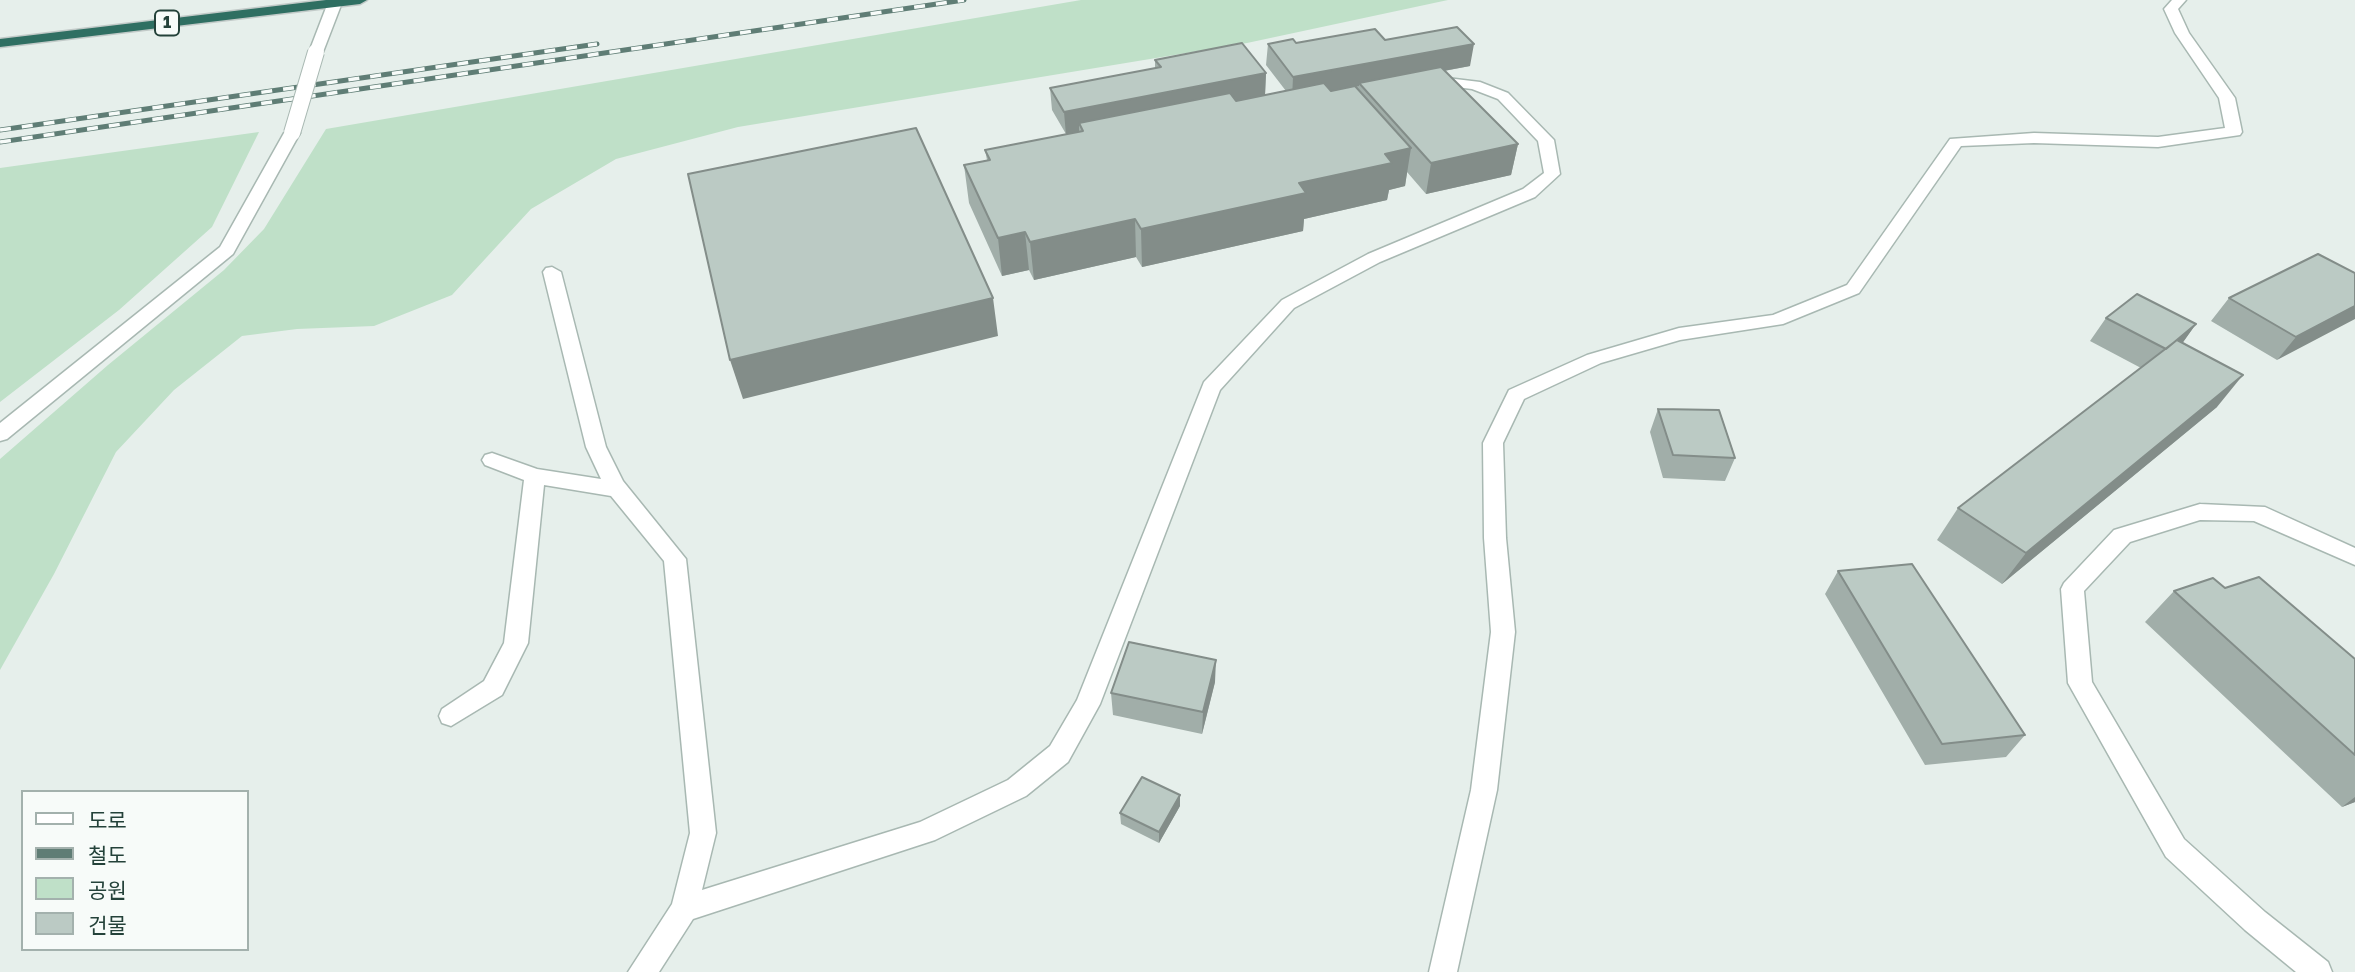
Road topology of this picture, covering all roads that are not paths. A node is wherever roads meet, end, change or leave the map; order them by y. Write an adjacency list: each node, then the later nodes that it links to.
1 (290, 0): 5 (highway, 1)
2 (360, 0): 4 (highway, 1)
3 (2179, 0): 17 (street)
4 (335, 1): 6 (highway, 1); 9 (street, bridge)
5 (0, 35)
6 (0, 43)
7 (1407, 88): 15 (street)
8 (552, 272): 12 (street)
9 (0, 434)
10 (492, 460): 11 (street)
11 (535, 476): 12 (street); 14 (street)
12 (619, 490): 15 (street)
13 (2355, 556): 18 (street)
14 (451, 716)
15 (684, 909): 16 (street)
16 (642, 972)
17 (1443, 972)
18 (2318, 972)

